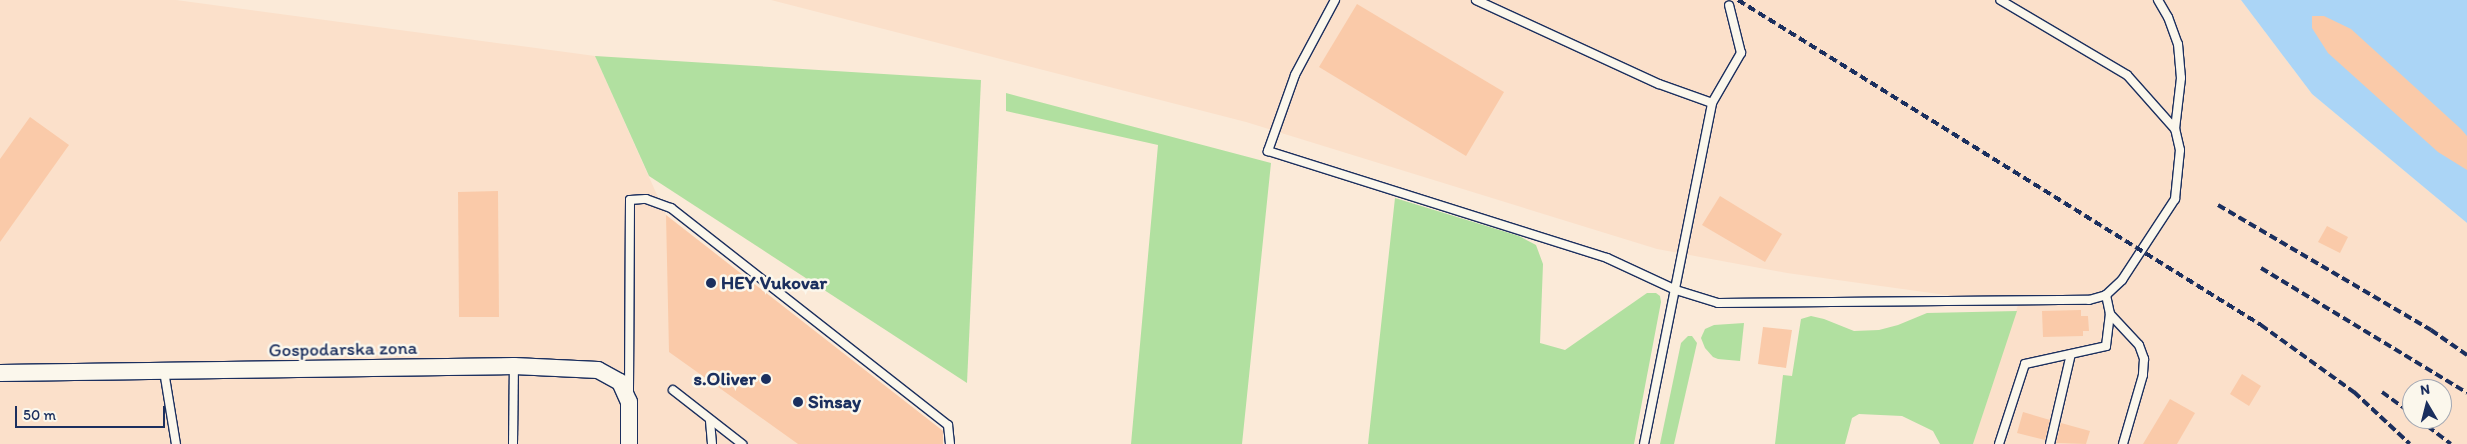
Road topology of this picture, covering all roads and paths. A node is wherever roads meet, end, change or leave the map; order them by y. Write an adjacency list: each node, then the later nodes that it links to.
1 (1335, 0): 8 (lane)
2 (1476, 0): 6 (lane)
3 (2000, 0): 7 (lane)
4 (2158, 0): 7 (lane)
5 (1729, 5): 6 (lane)
6 (1712, 103): 8 (lane)
7 (2175, 129): 9 (lane)
8 (1676, 290): 9 (lane); 24 (lane)
9 (2106, 294): 10 (lane)
10 (2110, 314): 11 (lane); 27 (lane)
11 (2072, 354): 25 (lane); 26 (lane)
12 (514, 366): 13 (street, Gospodarska zona); 16 (street, Gospodarska zona); 19 (lane)
13 (164, 371): 14 (street, Gospodarska zona); 18 (lane)
14 (0, 373)
15 (673, 390): 17 (lane)
16 (629, 402): 20 (street, Gospodarska zona); 23 (lane)
17 (710, 421): 21 (lane); 22 (lane)
18 (176, 444)
19 (513, 444)
20 (629, 444)
21 (712, 444)
22 (742, 444)
23 (950, 444)
24 (1644, 444)
25 (1999, 444)
26 (2050, 444)
27 (2122, 444)

